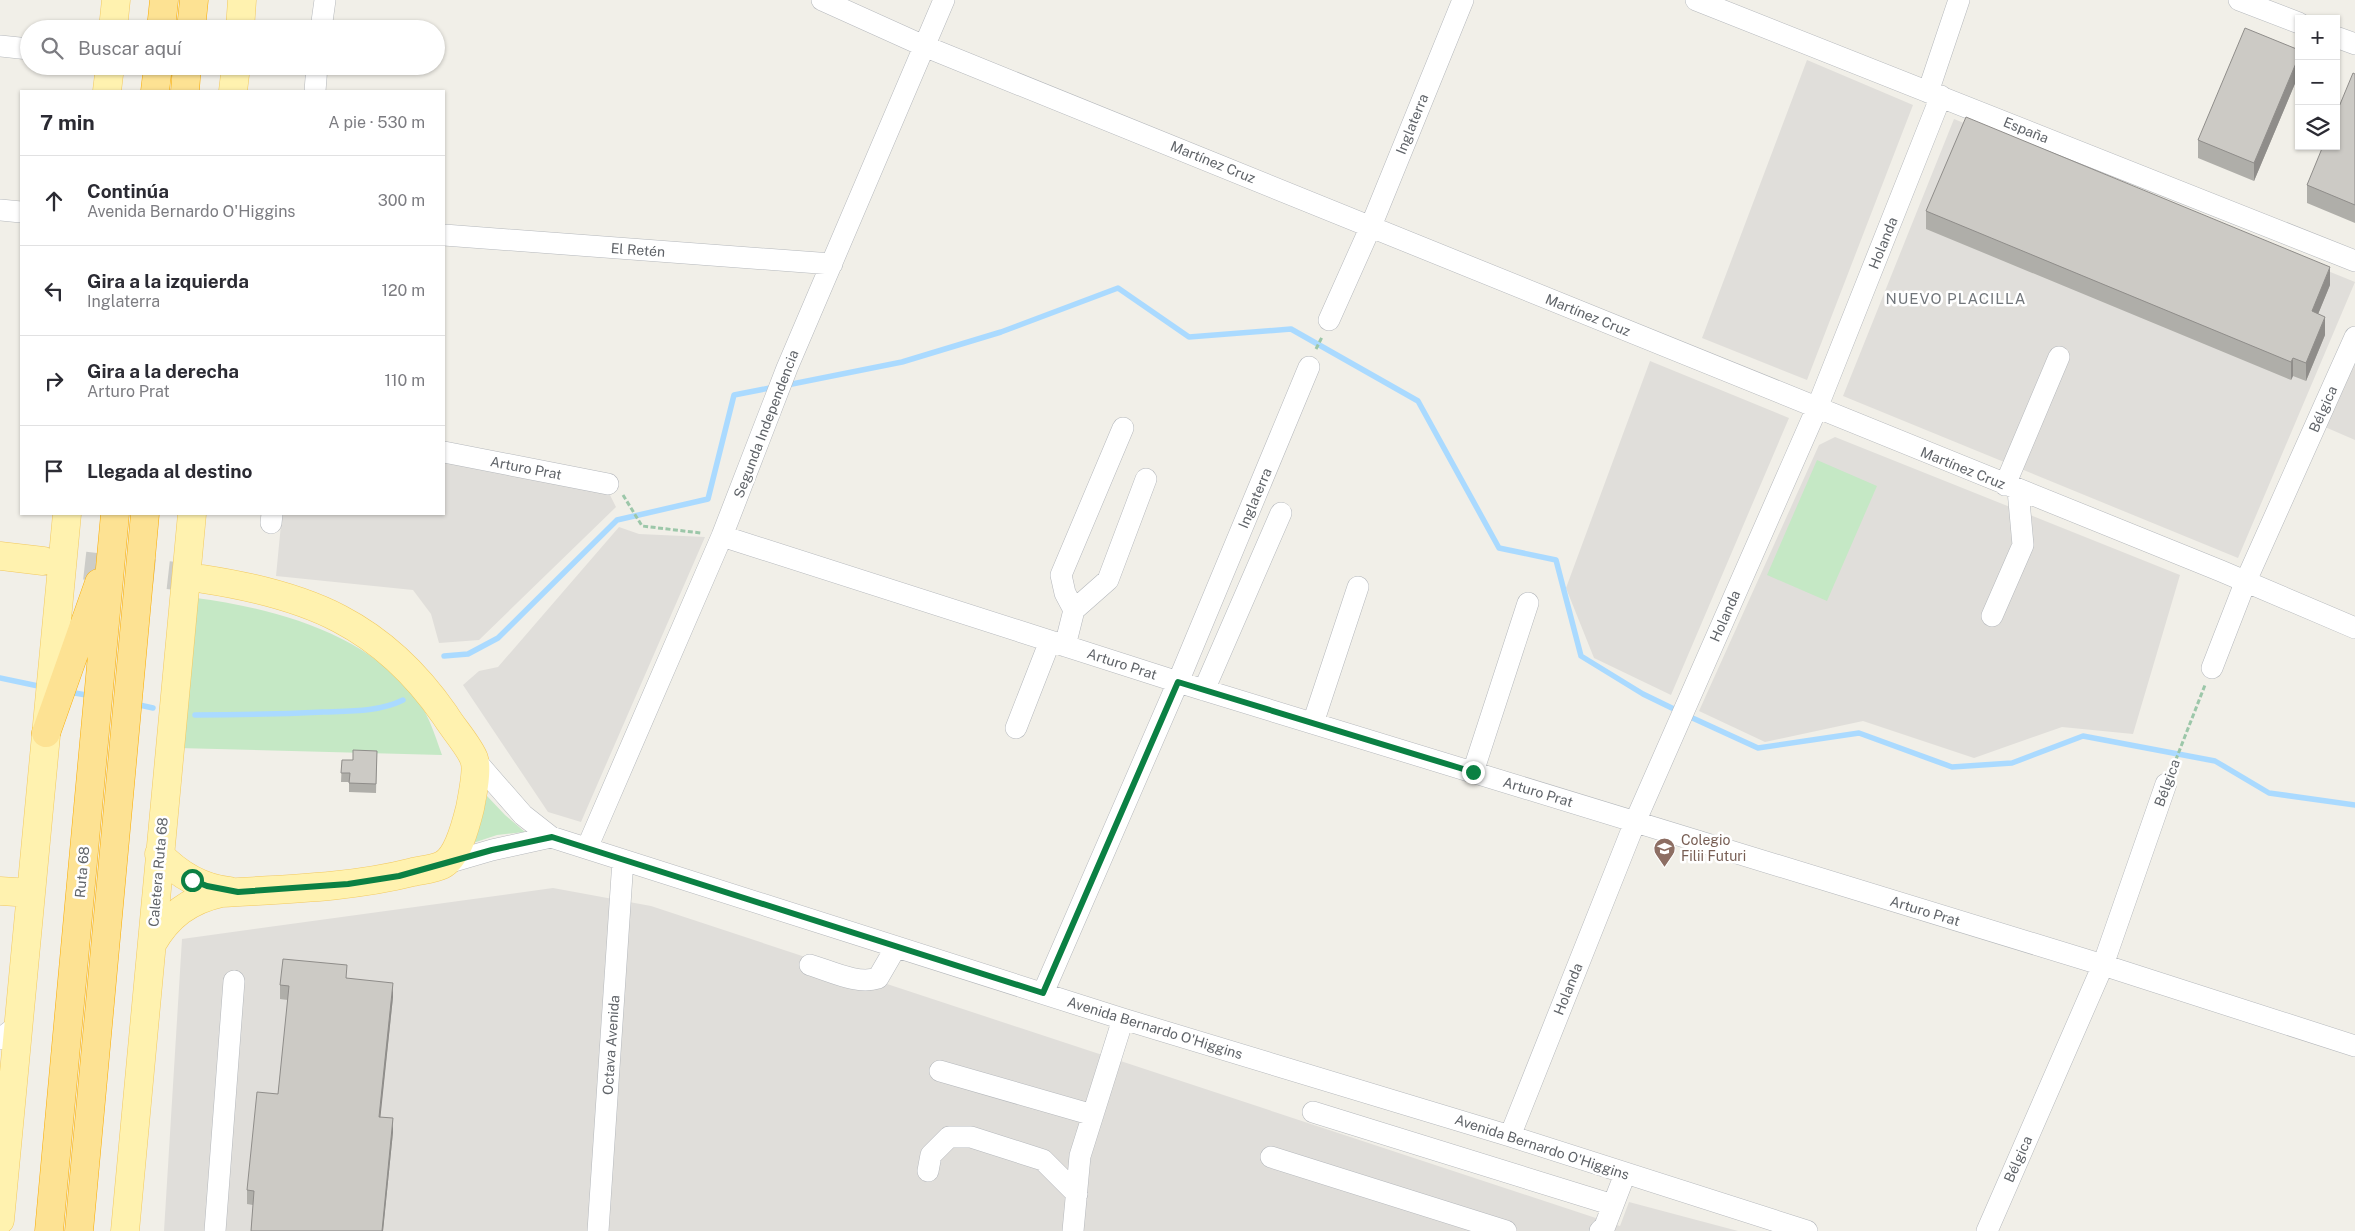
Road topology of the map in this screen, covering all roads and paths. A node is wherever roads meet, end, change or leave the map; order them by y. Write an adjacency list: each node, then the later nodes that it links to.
1 (116, 0): 12 (main road)
2 (164, 0): 13 (highway)
3 (194, 0): 14 (highway)
4 (242, 0): 15 (main road)
5 (325, 0): 16 (street)
6 (822, 0): 21 (street, Martínez Cruz)
7 (944, 0): 21 (street, Segunda Independencia)
8 (1463, 0): 36 (street, Inglaterra)
9 (1696, 0): 33 (street, España)
10 (1958, 0): 33 (street, Holanda)
11 (2240, 0): 17 (street)
12 (114, 20)
13 (162, 20)
14 (192, 20)
15 (241, 20)
16 (322, 20)
17 (2295, 21)
18 (2340, 38): 19 (street)
19 (2355, 44)
20 (0, 46): 22 (street)
21 (924, 46): 36 (street, Martínez Cruz); 39 (street, Segunda Independencia)
22 (20, 48)
23 (109, 75): 28 (main road)
24 (157, 75): 29 (highway)
25 (186, 75): 30 (highway)
26 (235, 75): 31 (main road)
27 (316, 75): 32 (street)
28 (107, 90)
29 (155, 90)
30 (185, 90)
31 (233, 90)
32 (314, 90)
33 (1935, 94): 38 (street, España); 44 (street, Holanda)
34 (0, 210): 35 (street)
35 (20, 212)
36 (1371, 226): 40 (street, Inglaterra); 44 (street, Martínez Cruz)
37 (445, 235): 39 (street, El Retén)
38 (2355, 261)
39 (832, 264): 56 (street, Segunda Independencia)
40 (1329, 320): 43 (path)
41 (2355, 337): 61 (street, Bélgica)
42 (2059, 357): 49 (street)
43 (1309, 366): 69 (street, Inglaterra)
44 (1817, 408): 49 (street, Martínez Cruz); 77 (street, Holanda)
45 (1122, 428): 64 (street)
46 (445, 452): 48 (street, Arturo Prat)
47 (1146, 479): 64 (street)
48 (608, 484)
49 (2011, 488): 61 (street, Martínez Cruz); 65 (street)
50 (626, 497): 56 (path)
51 (1282, 513): 70 (street)
52 (67, 515): 73 (main road)
53 (115, 515): 57 (highway, Ruta 68)
54 (145, 515): 106 (highway)
55 (192, 515): 80 (main road, Caletera Ruta 68)
56 (722, 536): 67 (street, Arturo Prat); 79 (street, Segunda Independencia)
57 (112, 547): 73 (highway); 105 (highway, Ruta 68)
58 (0, 556): 59 (main road)
59 (43, 561)
60 (202, 579): 74 (main road)
61 (2245, 583): 66 (street, Martínez Cruz); 68 (street, Bélgica)
62 (1358, 587): 71 (street)
63 (1528, 603): 75 (street)
64 (1074, 610): 67 (street)
65 (1992, 616)
66 (2355, 628)
67 (1057, 643): 69 (street, Arturo Prat); 72 (street)
68 (2212, 668): 76 (path, Bélgica)
69 (1178, 682): 70 (street, Arturo Prat); 91 (street, Inglaterra)
70 (1204, 690): 71 (street, Arturo Prat)
71 (1313, 723): 75 (street, Arturo Prat)
72 (1016, 728)
73 (46, 733): 85 (main road)
74 (475, 760): 78 (street); 82 (main road)
75 (1473, 772): 77 (street, Arturo Prat)
76 (2166, 784): 89 (street, Bélgica)
77 (1635, 822): 89 (street, Arturo Prat); 98 (street, Holanda)
78 (552, 837): 79 (street, Avenida Bernardo O'Higgins); 82 (street, Avenida Bernardo O'Higgins)
79 (587, 848): 81 (street, Avenida Bernardo O'Higgins)
80 (159, 854): 84 (main road, Avenida Bernardo O'Higgins); 86 (main road, Caletera Ruta 68)
81 (623, 860): 87 (street, Avenida Bernardo O'Higgins); 109 (street, Octava Avenida)
82 (444, 864): 84 (main road, Avenida Bernardo O'Higgins)
83 (0, 891): 85 (main road)
84 (238, 892): 86 (main road, Avenida Bernardo O'Higgins)
85 (31, 893): 93 (main road)
86 (152, 944): 107 (main road, Caletera Ruta 68)
87 (896, 947): 88 (street); 91 (street, Avenida Bernardo O'Higgins)
88 (810, 964)
89 (2103, 965): 94 (street, Arturo Prat); 114 (street, Bélgica)
90 (234, 981): 108 (street)
91 (1043, 993): 92 (street, Avenida Bernardo O'Higgins)
92 (1123, 1019): 97 (street); 98 (street, Avenida Bernardo O'Higgins)
93 (9, 1033): 104 (main road)
94 (2355, 1046)
95 (940, 1071): 97 (street)
96 (1313, 1112): 103 (street)
97 (1093, 1115): 102 (street)
98 (1510, 1136): 101 (street, Avenida Bernardo O'Higgins)
99 (1271, 1157): 111 (street)
100 (928, 1170): 102 (street)
101 (1626, 1174): 103 (street); 113 (street, Avenida Bernardo O'Higgins)
102 (1077, 1194): 110 (street)
103 (1614, 1205): 112 (street)
104 (0, 1220)
105 (49, 1231)
106 (79, 1231)
107 (125, 1231)
108 (215, 1231)
109 (598, 1231)
110 (1073, 1231)
111 (1506, 1231)
112 (1600, 1231)
113 (1807, 1231)
114 (1987, 1231)

